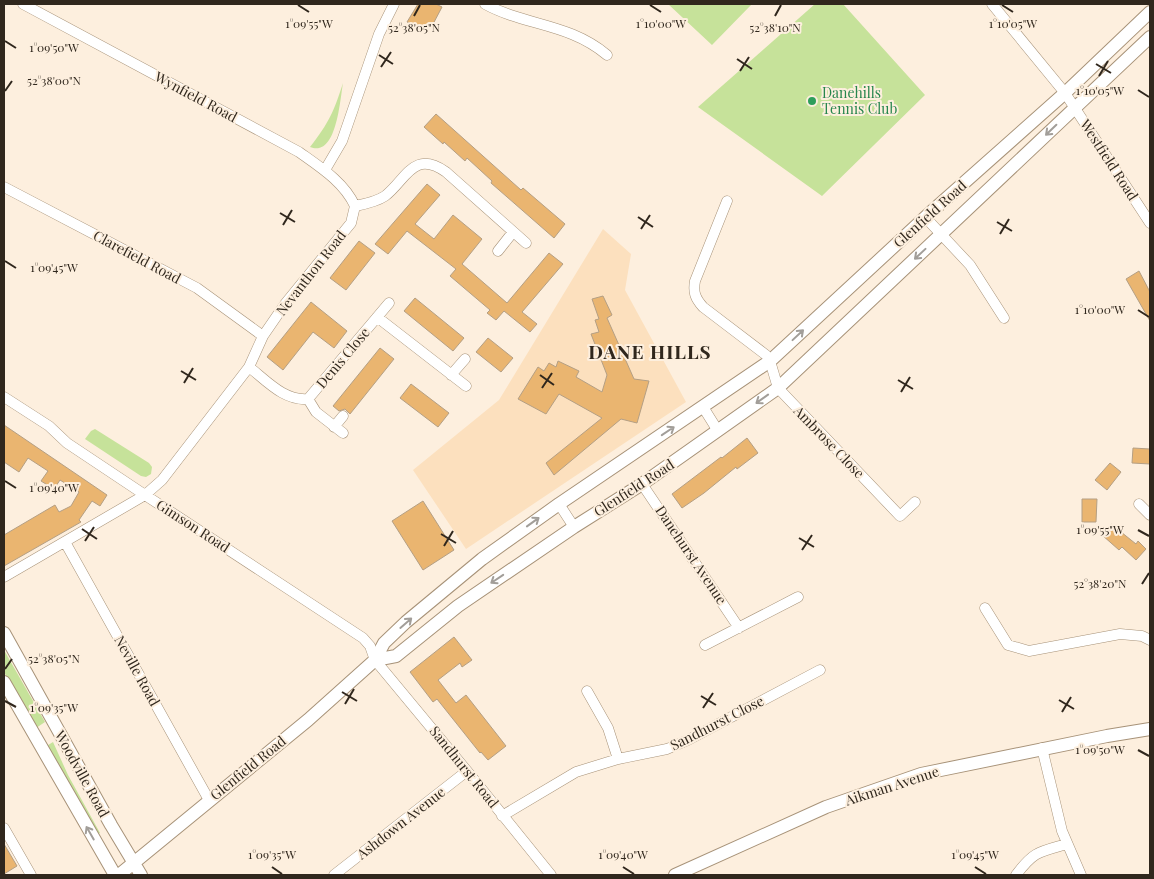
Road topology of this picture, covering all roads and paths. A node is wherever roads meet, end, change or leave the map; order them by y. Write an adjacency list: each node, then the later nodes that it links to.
1 (23, 4): 10 (street, Wynfield Road)
2 (394, 4): 10 (street)
3 (485, 4): 7 (street)
4 (992, 4): 8 (street, Westfield Road)
5 (1150, 12): 8 (street, Glenfield Road)
6 (1150, 37): 9 (street, Glenfield Road)
7 (607, 55)
8 (1065, 93): 9 (street, Westfield Road); 14 (street, Glenfield Road)
9 (1075, 108): 15 (street, Westfield Road); 17 (street, Glenfield Road, one-way to 17)
10 (325, 170): 13 (street, Wynfield Road)
11 (4, 187): 23 (street, Clarefield Road)
12 (727, 201): 25 (street)
13 (355, 206): 16 (street); 23 (street, Nevanthon Road)
14 (925, 217): 17 (street); 25 (street, Glenfield Road, one-way to 14)
15 (1150, 224)
16 (513, 232): 18 (street); 19 (street)
17 (942, 235): 22 (street); 29 (street, Glenfield Road, one-way to 29)
18 (526, 243)
19 (498, 251)
20 (389, 303): 21 (street, Denis Close)
21 (377, 317): 27 (street, Denis Close); 31 (street, Denis Close)
22 (1004, 318)
23 (264, 336): 26 (street, Nevanthon Road)
24 (465, 359): 27 (street)
25 (770, 361): 29 (street, Ambrose Close); 32 (street, Glenfield Road)
26 (249, 367): 31 (street, Denis Close); 36 (street, Nevanthon Road)
27 (451, 375): 28 (street, Denis Close)
28 (466, 386)
29 (778, 388): 34 (street, Glenfield Road, one-way to 34); 37 (street, Ambrose Close)
30 (4, 397): 36 (street, Gimson Road)
31 (308, 399): 33 (street, Denis Close)
32 (703, 407): 34 (street); 38 (street, Glenfield Road, one-way to 32)
33 (343, 416)
34 (718, 431): 35 (street, Glenfield Road)
35 (642, 484): 41 (street, Glenfield Road); 46 (street, Danehurst Avenue)
36 (145, 495): 42 (street, Nevanthon Road); 50 (street, Gimson Road)
37 (915, 502)
38 (559, 504): 41 (street); 50 (street, Glenfield Road, one-way to 38)
39 (1139, 504): 40 (street)
40 (1150, 515)
41 (574, 527): 50 (street, Glenfield Road, one-way to 50)
42 (65, 542): 43 (street, Nevanthon Road); 60 (street, Neville Road)
43 (4, 577)
44 (798, 597): 46 (street)
45 (985, 608): 48 (street)
46 (739, 628): 49 (street)
47 (4, 633): 54 (street, Woodville Road)
48 (1150, 640)
49 (705, 645)
50 (376, 660): 59 (street, Sandhurst Road); 60 (street, Glenfield Road)
51 (820, 670): 58 (street, Sandhurst Close)
52 (4, 682): 56 (street, Woodville Road)
53 (587, 691): 58 (street)
54 (56, 727): 56 (street); 64 (street, Woodville Road)
55 (1150, 729): 57 (street, Aikman Avenue)
56 (36, 738): 66 (street, Woodville Road, one-way to 56)
57 (1042, 748): 63 (street); 71 (street, Aikman Avenue)
58 (618, 759): 61 (street, Sandhurst Close)
59 (467, 771): 61 (street, Sandhurst Road); 69 (street, Ashdown Avenue)
60 (209, 800): 64 (street, Glenfield Road)
61 (502, 816): 70 (street, Sandhurst Road)
62 (4, 828): 65 (street)
63 (1067, 844): 72 (street); 73 (street)
64 (133, 862): 67 (street, Glenfield Road); 68 (street, Woodville Road)
65 (31, 875)
66 (115, 875)
67 (119, 875)
68 (141, 875)
69 (334, 875)
70 (550, 875)
71 (675, 875)
72 (1016, 875)
73 (1081, 875)

